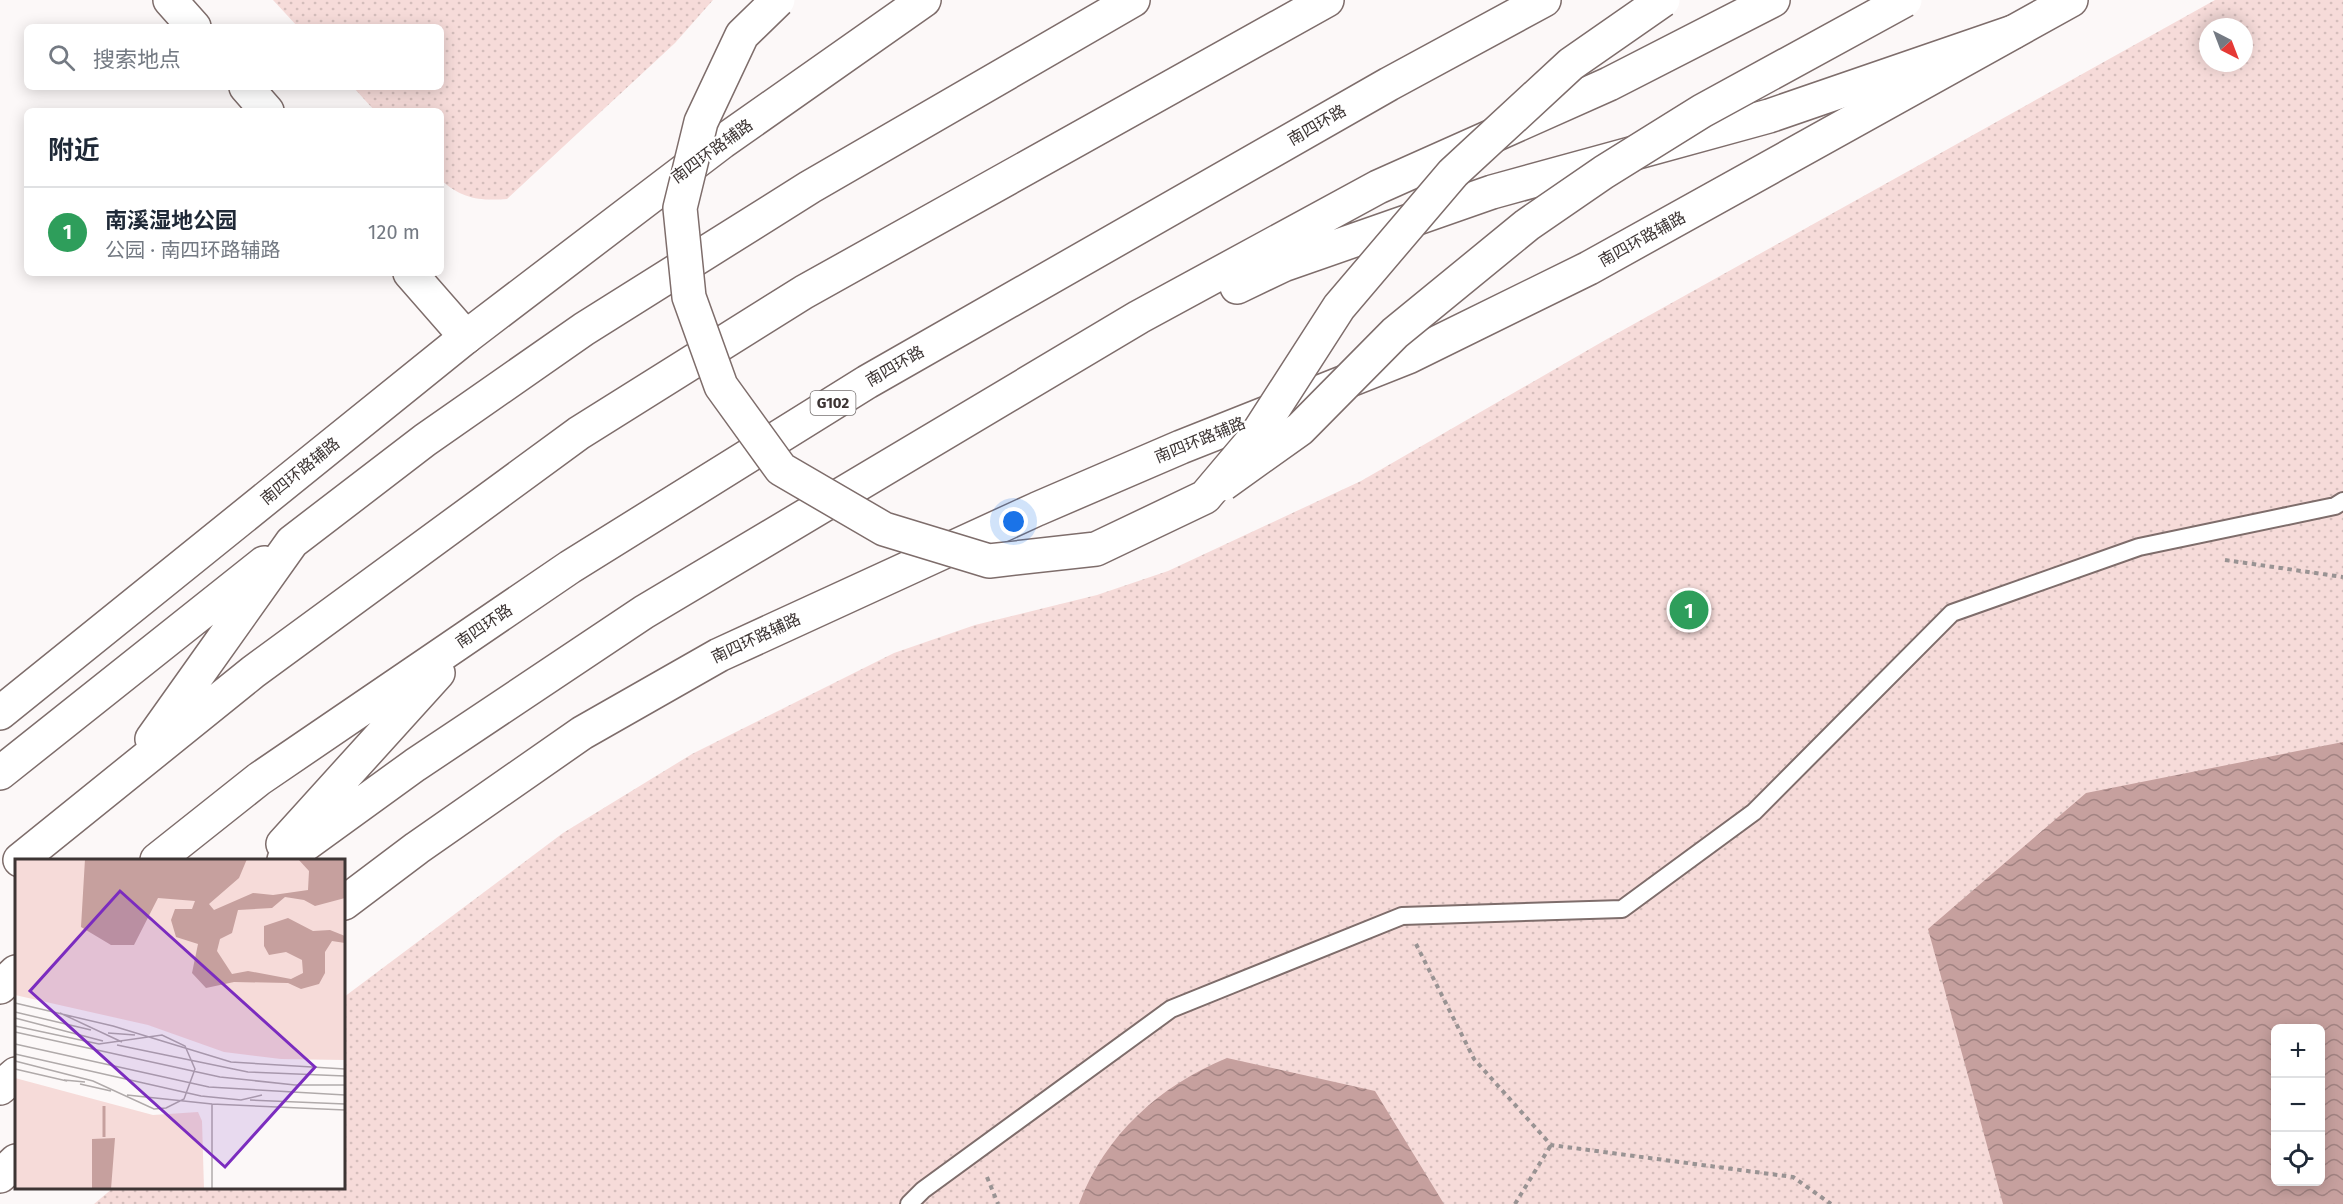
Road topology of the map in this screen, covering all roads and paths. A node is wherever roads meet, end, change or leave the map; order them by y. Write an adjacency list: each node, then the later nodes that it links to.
1 (170, 0): 12 (main road)
2 (778, 0): 20 (main road, bridge)
3 (924, 0): 18 (main road, 南四环路辅路)
4 (1107, 0): 14 (main road)
5 (1133, 0): 14 (main road)
6 (1327, 0): 28 (main road)
7 (1544, 0): 25 (main road, 南四环路 / G102)
8 (1663, 0): 20 (main road, bridge)
9 (1773, 0): 19 (main road)
10 (1905, 0): 20 (main road, bridge)
11 (2071, 0): 13 (main road, 南四环路辅路)
12 (191, 24)
13 (2013, 32): 19 (main road); 35 (main road, 南四环路辅路)
14 (1027, 61): 22 (main road)
15 (249, 90): 16 (main road)
16 (264, 108)
17 (413, 276): 18 (main road)
18 (466, 337): 26 (main road, 南四环路辅路)
19 (1036, 379): 32 (main road)
20 (1205, 497)
21 (2343, 501): 36 (lane)
22 (292, 542): 27 (main road); 28 (main road)
23 (2218, 559): 24 (path)
24 (2343, 577)
25 (474, 633): 30 (main road, 南四环路 / G102); 31 (main road)
26 (0, 714)
27 (0, 773)
28 (125, 776): 29 (main road)
29 (22, 859)
30 (160, 859)
31 (270, 859)
32 (287, 859)
33 (15, 864): 34 (main road)
34 (0, 876)
35 (345, 902)
36 (1402, 916): 41 (path); 44 (lane)
37 (15, 973): 38 (main road)
38 (0, 987)
39 (15, 1075): 40 (main road)
40 (0, 1088)
41 (1551, 1145): 45 (path); 46 (path)
42 (15, 1162): 43 (main road)
43 (0, 1176)
44 (909, 1204)
45 (1515, 1204)
46 (1831, 1204)

